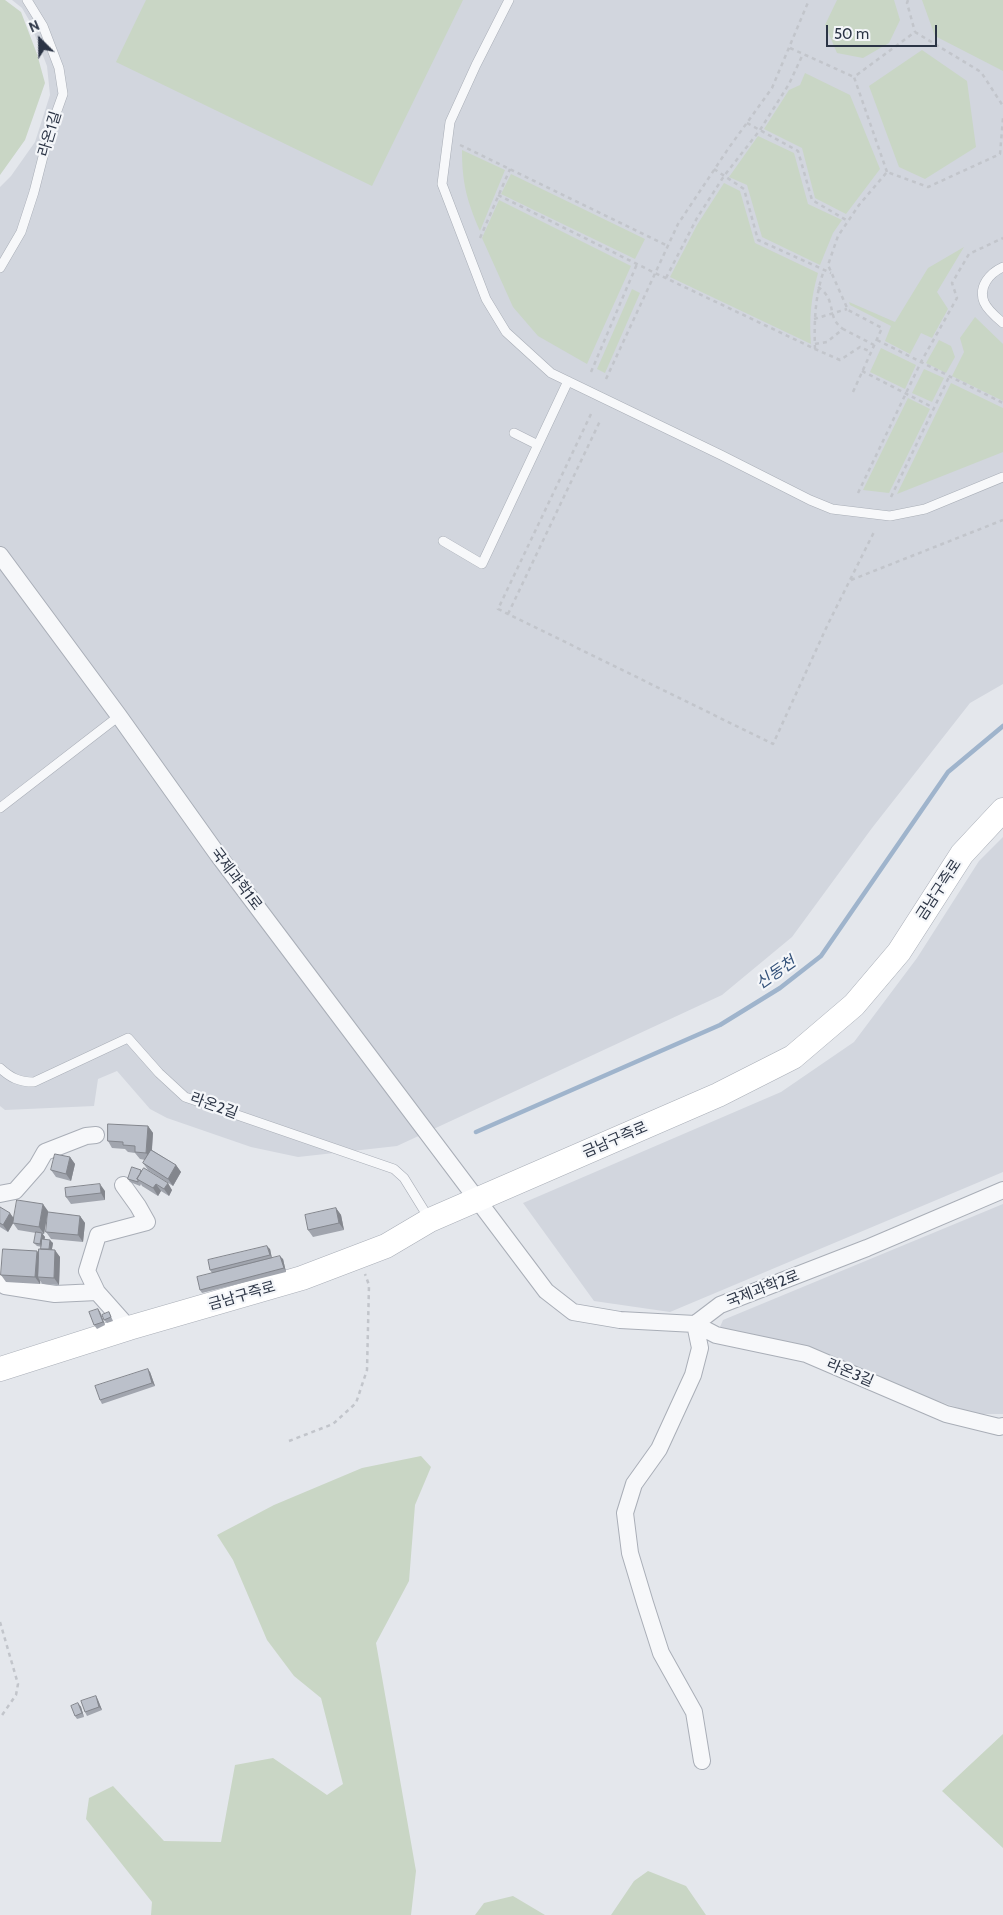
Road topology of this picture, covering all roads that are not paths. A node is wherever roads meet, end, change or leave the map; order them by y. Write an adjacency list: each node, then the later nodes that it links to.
1 (27, 0): 4 (lane, 라온1길)
2 (509, 0): 6 (lane)
3 (1003, 266): 5 (lane)
4 (0, 268)
5 (1003, 324)
6 (568, 381): 8 (lane); 9 (lane)
7 (514, 433): 8 (lane)
8 (538, 445): 10 (lane)
9 (1003, 477)
10 (443, 541)
11 (0, 555): 12 (street, 국제과학1로)
12 (119, 716): 13 (lane); 20 (street, 국제과학1로)
13 (0, 808)
14 (1003, 810): 20 (main road, 금남구즉로)
15 (0, 1068): 21 (lane, 라온2길)
16 (96, 1135): 19 (street)
17 (123, 1185): 23 (street)
18 (1003, 1190): 24 (street, 국제과학2로)
19 (0, 1194)
20 (478, 1198): 21 (main road, 금남구즉로); 24 (street)
21 (430, 1220): 25 (main road, 금남구즉로)
22 (0, 1283): 23 (street)
23 (97, 1292): 25 (street)
24 (695, 1324): 27 (street, 라온3길); 28 (street)
25 (129, 1328): 26 (main road, 금남구즉로)
26 (0, 1370)
27 (1003, 1426)
28 (702, 1761)

